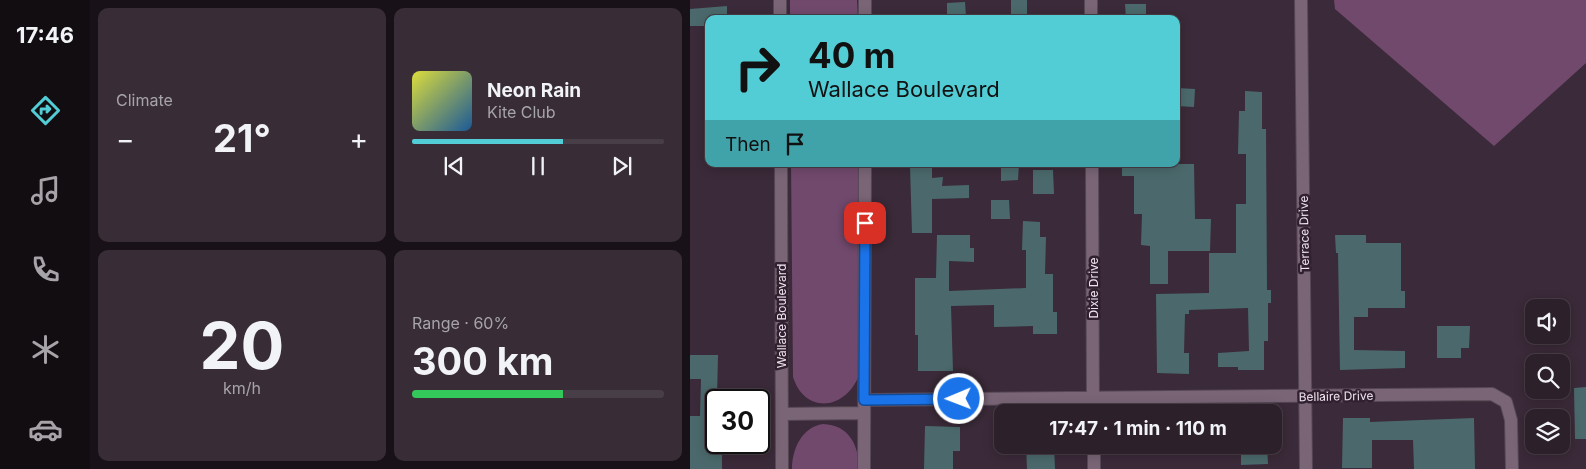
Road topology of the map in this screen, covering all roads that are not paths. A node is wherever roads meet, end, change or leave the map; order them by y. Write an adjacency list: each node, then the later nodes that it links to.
1 (780, 0): 5 (street)
2 (865, 0): 6 (street)
3 (1091, 0): 7 (street)
4 (1301, 0): 12 (street, Terrace Drive)
5 (780, 15)
6 (865, 15)
7 (1091, 15)
8 (780, 167): 16 (street, Wallace Boulevard)
9 (865, 167): 13 (street)
10 (1092, 167): 11 (street, Dixie Drive)
11 (1093, 397): 12 (street, Bellaire Drive); 13 (street, Bellaire Drive); 14 (street, Dixie Drive)
12 (1306, 397): 21 (street, Terrace Drive); 22 (street, Bellaire Drive)
13 (864, 400): 15 (street)
14 (1093, 404)
15 (864, 413): 16 (street); 19 (street)
16 (782, 414): 18 (street, Wallace Boulevard)
17 (1094, 454): 20 (street)
18 (782, 469)
19 (864, 469)
20 (1094, 469)
21 (1306, 469)
22 (1512, 469)

